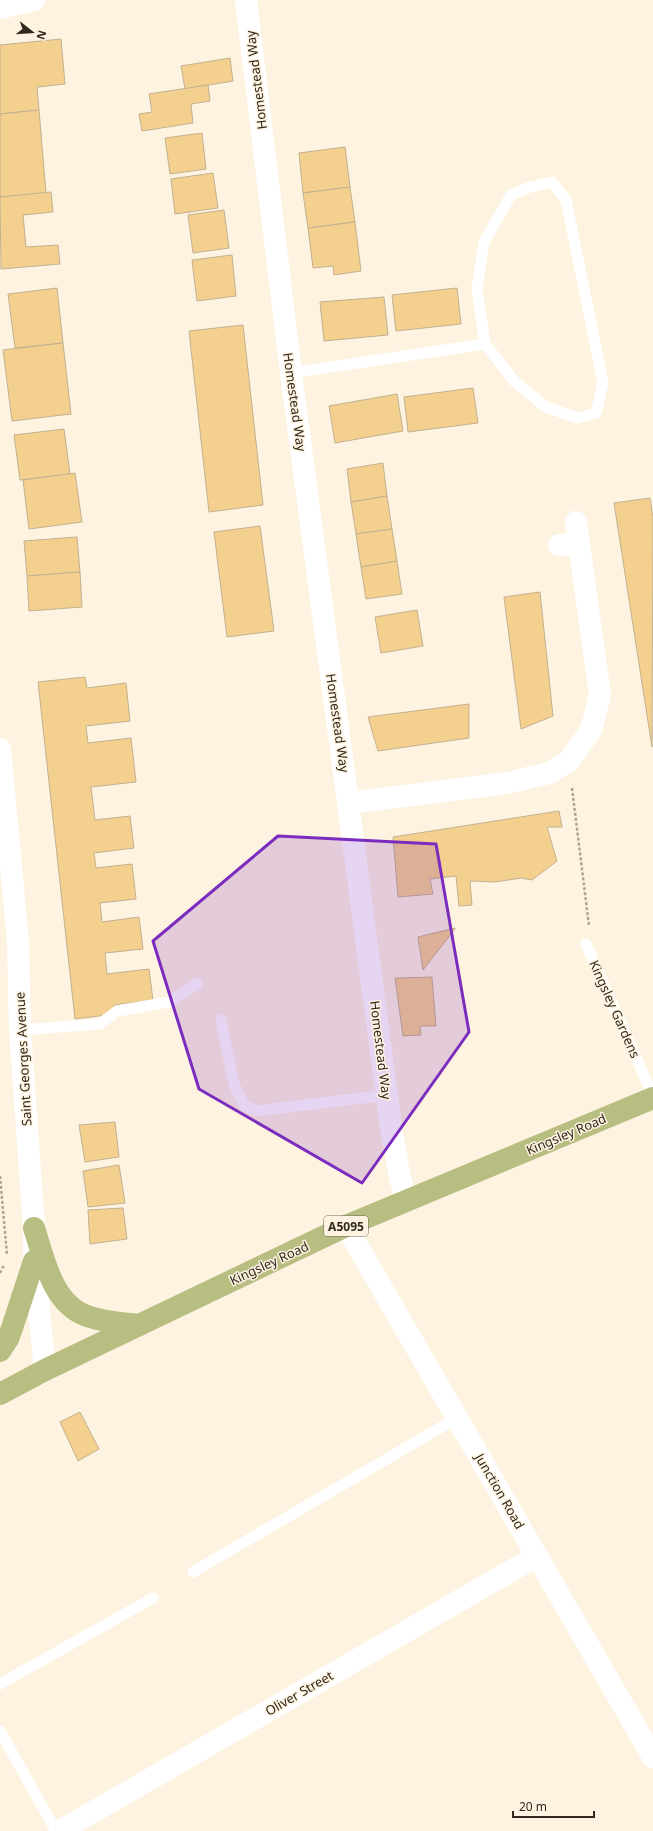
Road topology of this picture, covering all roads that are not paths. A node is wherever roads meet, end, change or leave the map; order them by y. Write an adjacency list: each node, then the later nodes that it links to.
1 (34, 0): 3 (street)
2 (246, 0): 5 (street, Homestead Way)
3 (0, 8)
4 (485, 344): 4 (lane); 5 (lane)
5 (291, 373): 8 (street, Homestead Way)
6 (576, 522): 8 (street)
7 (0, 749): 12 (street, Saint Georges Avenue)
8 (349, 803): 13 (street, Homestead Way)
9 (586, 944): 14 (lane, Kingsley Gardens)
10 (197, 984): 12 (lane)
11 (221, 1020): 13 (lane)
12 (20, 1030): 17 (street, Saint Georges Avenue)
13 (387, 1095): 15 (street, Homestead Way)
14 (653, 1097): 15 (main road, Kingsley Road / A5095)
15 (406, 1200): 16 (main road, Kingsley Road / A5095)
16 (346, 1226): 19 (main road, Kingsley Road / A5095); 23 (street, Junction Road)
17 (34, 1228): 18 (street, Saint Georges Avenue); 19 (main road)
18 (34, 1261): 20 (main road); 21 (street, Saint Georges Avenue)
19 (139, 1325): 21 (main road, Kingsley Road / A5095)
20 (0, 1350)
21 (45, 1370): 22 (main road, Kingsley Road / A5095)
22 (0, 1394)
23 (457, 1418): 24 (street, Junction Road); 25 (lane)
24 (537, 1556): 29 (street, Junction Road); 31 (street, Oliver Street)
25 (193, 1572)
26 (153, 1598): 27 (lane)
27 (0, 1684)
28 (0, 1731): 30 (lane)
29 (653, 1757)
30 (56, 1831)
31 (60, 1831)

